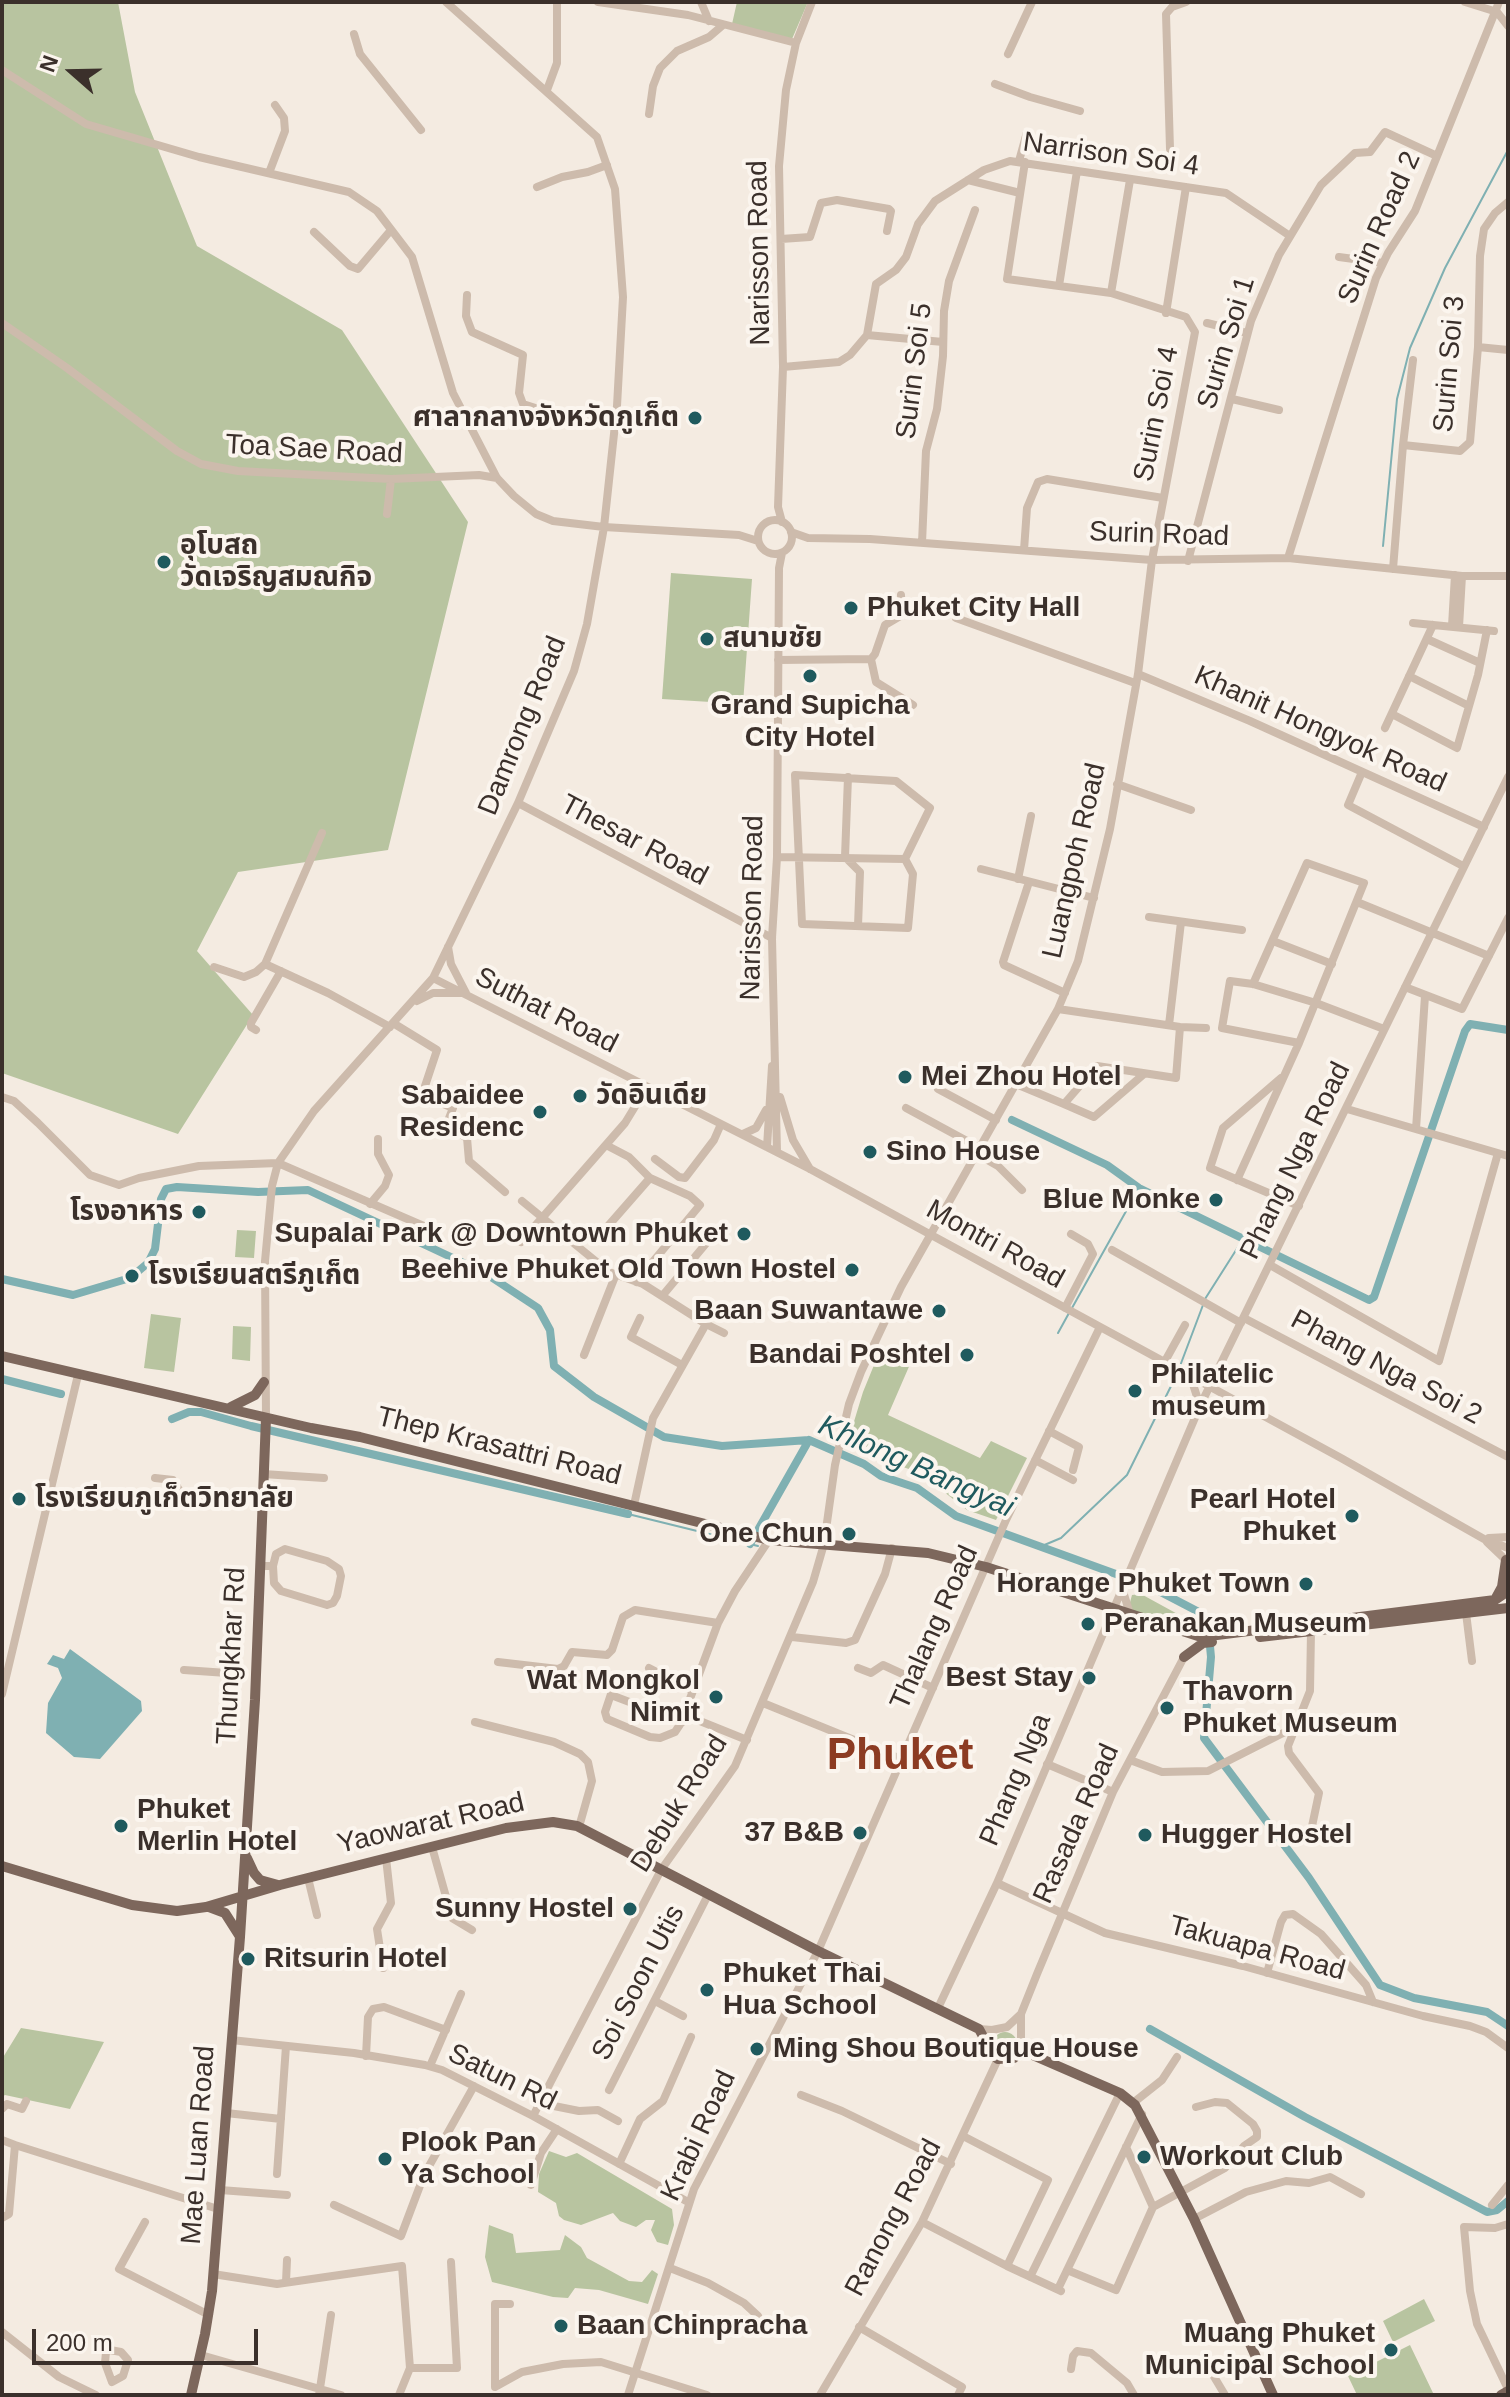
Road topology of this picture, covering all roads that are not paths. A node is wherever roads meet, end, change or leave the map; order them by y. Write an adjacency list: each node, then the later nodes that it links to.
1 (446, 2): 18 (street, Damrong Road)
2 (557, 2): 18 (street)
3 (598, 2): 10 (street)
4 (701, 2): 10 (street)
5 (812, 2): 14 (street, Narisson Road)
6 (1032, 2): 15 (street)
7 (1186, 2): 24 (street)
8 (1465, 2): 9 (street)
9 (1498, 7): 12 (street); 25 (street, Surin Road 2)
10 (709, 21): 11 (street)
11 (723, 25): 14 (street); 21 (street)
12 (1508, 26)
13 (354, 34): 22 (street)
14 (796, 43): 41 (street, Narisson Road)
15 (1008, 54)
16 (2, 70): 29 (street)
17 (995, 84): 20 (street)
18 (547, 90): 27 (street, Damrong Road)
19 (275, 105): 29 (street)
20 (1080, 111)
21 (649, 114)
22 (421, 130)
23 (1027, 132): 26 (street)
24 (1170, 149)
25 (1437, 156): 40 (street, Surin Soi 1); 43 (street, Surin Road 2)
26 (1022, 162): 28 (street, Narrison Soi 4); 30 (street, Narrison Soi 4); 34 (street)
27 (607, 165): 32 (street); 59 (street, Damrong Road)
28 (1077, 171): 31 (street, Narrison Soi 4); 44 (street)
29 (269, 173): 37 (street)
30 (968, 180): 34 (street); 51 (street, Narrison Soi 4)
31 (1130, 180): 33 (street, Narrison Soi 4); 45 (street)
32 (537, 187)
33 (1186, 187): 40 (street, Narrison Soi 4); 47 (street)
34 (1020, 193): 44 (street, Surin Soi 4)
35 (1508, 202): 53 (street, Surin Soi 3)
36 (975, 210): 52 (street, Surin Soi 5)
37 (391, 230): 39 (street); 61 (street)
38 (887, 231): 41 (street)
39 (314, 232)
40 (1290, 236): 50 (street, Surin Soi 1)
41 (781, 239): 56 (street, Narisson Road)
42 (1339, 257): 43 (street)
43 (1383, 263): 76 (street, Surin Road 2)
44 (1059, 286): 45 (street, Surin Soi 4)
45 (1111, 293): 47 (street, Surin Soi 4)
46 (467, 295): 59 (street)
47 (1166, 313): 63 (street, Surin Soi 4)
48 (2, 323): 62 (street, Toa Sae Road)
49 (1207, 323): 50 (street)
50 (1247, 333): 57 (street, Surin Soi 1)
51 (867, 335): 52 (street); 56 (street)
52 (943, 342): 73 (street, Surin Soi 5)
53 (1478, 347): 54 (street); 60 (street, Surin Soi 3)
54 (1508, 350)
55 (1413, 360): 60 (street)
56 (783, 367): 64 (street, Narisson Road)
57 (1232, 399): 58 (street); 78 (street, Surin Soi 1)
58 (1279, 410)
59 (614, 426): 68 (street, Damrong Road)
60 (1403, 445): 79 (street, Surin Soi 3)
61 (497, 478): 62 (street, Toa Sae Road); 68 (street)
62 (391, 479): 65 (street)
63 (1163, 498): 74 (street); 77 (street, Surin Soi 4)
64 (778, 507): 66 (street, Narisson Road); 67 (street, Narisson Road)
65 (387, 514)
66 (771, 521): 67 (street); 69 (street)
67 (782, 522): 71 (street)
68 (604, 527): 70 (street); 102 (street, Damrong Road)
69 (759, 531): 70 (street); 72 (street)
70 (739, 535): 72 (street)
71 (791, 537): 73 (street, Surin Road); 75 (street)
72 (758, 541): 75 (street)
73 (922, 543): 74 (street, Surin Road)
74 (1024, 550): 77 (street, Surin Road)
75 (777, 554): 89 (street, Narisson Road)
76 (1288, 558): 78 (street, Surin Road); 79 (street, Surin Road)
77 (1152, 560): 78 (street, Surin Road); 92 (street, Luangpoh Road)
78 (1188, 561)
79 (1393, 569): 80 (street, Surin Road)
80 (1459, 576): 81 (street, Surin Road); 86 (street)
81 (1508, 576)
82 (901, 595): 88 (street)
83 (956, 618): 92 (street, Khanit Hongyok Road)
84 (1413, 623): 85 (street)
85 (1433, 625): 86 (street); 87 (street)
86 (1456, 627): 90 (street)
87 (1427, 639): 90 (street); 91 (street)
88 (871, 659): 89 (street); 93 (street)
89 (778, 660): 108 (street, Narisson Road)
90 (1480, 663): 94 (street)
91 (1409, 676): 94 (street); 95 (street)
92 (1136, 678): 97 (street, Khanit Hongyok Road); 100 (street, Luangpoh Road)
93 (913, 705)
94 (1469, 706): 95 (street)
95 (1392, 714): 96 (street)
96 (1385, 728)
97 (1362, 772): 105 (street, Khanit Hongyok Road); 111 (street)
98 (848, 777): 107 (street); 109 (street); 110 (street)
99 (1508, 777): 101 (street, Phang Nga Road)
100 (1117, 784): 103 (street); 115 (street, Luangpoh Road)
101 (1503, 798): 105 (street, Phang Nga Road)
102 (518, 803): 123 (street, Thesar Road); 125 (street, Damrong Road)
103 (1191, 810)
104 (1031, 816): 113 (street)
105 (1484, 827): 111 (street, Phang Nga Road)
106 (322, 833): 127 (street)
107 (799, 856): 108 (street); 109 (street); 120 (street)
108 (777, 857): 123 (street, Narisson Road)
109 (845, 857): 110 (street); 120 (street)
110 (905, 859): 120 (street)
111 (1463, 866): 122 (street, Phang Nga Road)
112 (981, 869): 113 (street)
113 (1018, 879): 114 (street)
114 (1029, 882): 115 (street); 135 (street)
115 (1094, 898): 135 (street, Luangpoh Road)
116 (1357, 902): 122 (street); 124 (street); 128 (street)
117 (1149, 917): 119 (street)
118 (1508, 918): 126 (street)
119 (1181, 922): 121 (street); 141 (street)
120 (858, 926)
121 (1242, 930)
122 (1432, 932): 126 (street); 133 (street, Phang Nga Road)
123 (772, 938): 147 (street, Narisson Road)
124 (1273, 941): 128 (street); 132 (street)
125 (448, 947): 131 (street, Damrong Road); 134 (street)
126 (1489, 956): 136 (street)
127 (265, 964): 129 (street); 130 (street)
128 (1332, 964): 137 (street)
129 (214, 967)
130 (281, 971): 140 (street); 145 (street)
131 (433, 978): 134 (street, Suthat Road); 138 (street, Damrong Road)
132 (1253, 984): 137 (street); 146 (street)
133 (1405, 987): 136 (street); 144 (street, Phang Nga Road)
134 (466, 993): 138 (street); 152 (street, Suthat Road)
135 (1065, 993): 139 (street, Luangpoh Road)
136 (1425, 996): 161 (street)
137 (1316, 1003): 144 (street); 146 (street)
138 (410, 1004): 140 (street, Damrong Road)
139 (1058, 1009): 141 (street); 151 (street, Luangpoh Road)
140 (392, 1025): 171 (street, Damrong Road); 176 (street)
141 (1169, 1025): 142 (street)
142 (1180, 1027): 143 (street); 148 (street)
143 (1206, 1028)
144 (1384, 1029): 158 (street, Phang Nga Road)
145 (256, 1030)
146 (1299, 1043): 149 (street)
147 (773, 1058): 150 (street, Narisson Road); 155 (street, Narisson Road)
148 (1144, 1074): 156 (street); 156 (street)
149 (1285, 1075): 174 (street); 174 (street)
150 (776, 1081): 167 (street, Narisson Road); 172 (street)
151 (1016, 1084): 156 (street); 159 (street, Luangpoh Road)
152 (647, 1087): 160 (street, Suthat Road); 164 (street)
153 (938, 1089): 159 (street)
154 (2, 1097): 171 (street)
155 (768, 1104): 162 (street); 165 (street, Narisson Road)
156 (1064, 1104)
157 (906, 1108): 166 (street)
158 (1347, 1109): 161 (street); 179 (street, Phang Nga Road)
159 (996, 1120): 166 (street, Luangpoh Road)
160 (721, 1124): 162 (street, Suthat Road); 170 (street)
161 (1420, 1130): 168 (street)
162 (743, 1134): 165 (street, Suthat Road)
163 (378, 1139): 178 (street)
164 (606, 1145): 173 (street); 180 (street)
165 (767, 1147): 167 (street, Suthat Road)
166 (978, 1151): 175 (street); 184 (street, Luangpoh Road)
167 (777, 1152): 172 (street, Montri Road)
168 (1498, 1153): 169 (street); 188 (street)
169 (1508, 1156)
170 (655, 1159)
171 (278, 1163): 178 (street); 205 (street, Damrong Road)
172 (810, 1169): 184 (street, Montri Road)
173 (650, 1178): 181 (street); 190 (street)
174 (1237, 1180): 179 (street)
175 (1022, 1190)
176 (505, 1192)
177 (522, 1201): 180 (street)
178 (370, 1204): 182 (street)
179 (1299, 1206): 188 (street, Phang Nga Road)
180 (542, 1217): 186 (street); 189 (street)
181 (608, 1226)
182 (426, 1227)
183 (714, 1234): 191 (street)
184 (930, 1234): 192 (street, Montri Road); 221 (street, Debuk Road)
185 (1071, 1234): 192 (street)
186 (521, 1242)
187 (1112, 1250): 194 (street, Phang Nga Soi 2)
188 (1270, 1265): 194 (street, Phang Nga Road)
189 (616, 1274): 190 (street); 199 (street)
190 (636, 1282): 191 (street)
191 (663, 1295): 195 (street)
192 (1066, 1309): 197 (street, Montri Road)
193 (640, 1318): 202 (street)
194 (1242, 1321): 206 (street, Phang Nga Road); 211 (street, Phang Nga Soi 2)
195 (706, 1324): 198 (street); 202 (street)
196 (1185, 1325): 201 (street)
197 (1100, 1327): 201 (street, Montri Road); 210 (street, Thalang Road)
198 (724, 1333)
199 (584, 1355)
200 (2, 1356): 203 (main road, Thep Krasattri Road)
201 (1164, 1363): 204 (street, Montri Road)
202 (682, 1365): 217 (street)
203 (78, 1375): 208 (main road, Thep Krasattri Road); 250 (street)
204 (1187, 1375): 206 (street, Montri Road); 207 (street)
205 (264, 1382): 208 (main road); 209 (street, Damrong Road)
206 (1209, 1388): 207 (street, Phang Nga Road); 220 (street, Montri Road)
207 (1200, 1406): 227 (street, Phang Nga Road)
208 (229, 1408): 209 (main road, Thep Krasattri Road)
209 (265, 1425): 213 (main road, Thungkhar Rd); 217 (main road, Thep Krasattri Road)
210 (1049, 1431): 212 (street, Thalang Road); 212 (street)
211 (1508, 1457)
212 (1035, 1460): 226 (street, Thalang Road)
213 (263, 1474): 215 (street); 216 (main road, Thungkhar Rd)
214 (155, 1478): 216 (street)
215 (324, 1478)
216 (263, 1495): 224 (main road, Thungkhar Rd)
217 (634, 1505): 219 (main road, Thep Krasattri Road)
218 (1508, 1537): 220 (street)
219 (766, 1539): 221 (main road, Thep Krasattri Road); 236 (street)
220 (1484, 1539): 223 (street, Montri Road)
221 (824, 1544): 222 (main road, Thep Krasattri Road); 239 (street, Debuk Road)
222 (892, 1548): 226 (main road, Thep Krasattri Road); 239 (street)
223 (1507, 1557): 230 (main road)
224 (261, 1566): 225 (street); 263 (main road, Thungkhar Rd)
225 (273, 1566): 225 (street)
226 (986, 1567): 231 (main road, Thep Krasattri Road); 248 (street, Thalang Road)
227 (1131, 1567): 228 (street, Phang Nga)
228 (1122, 1587): 231 (street, Phang Nga); 235 (street)
229 (1508, 1591): 230 (main road)
230 (1495, 1600): 233 (main road)
231 (1113, 1608): 235 (main road, Thep Krasattri Road); 258 (street, Phang Nga)
232 (1508, 1608): 234 (main road)
233 (1427, 1612): 234 (main road); 237 (main road)
234 (1466, 1613): 242 (street)
235 (1130, 1614): 238 (main road, Thep Krasattri Road)
236 (718, 1623): 243 (street); 249 (street)
237 (1311, 1628): 240 (main road); 254 (street)
238 (1182, 1632): 240 (main road, Thep Krasattri Road); 241 (main road)
239 (792, 1637): 251 (street, Debuk Road)
240 (1202, 1640): 241 (main road, Rasada Road)
241 (1184, 1657): 257 (street, Rasada Road)
242 (1472, 1661)
243 (498, 1662)
244 (649, 1668): 249 (street)
245 (858, 1668): 248 (street)
246 (184, 1670): 247 (street)
247 (227, 1673)
248 (933, 1688): 256 (street, Thalang Road)
249 (693, 1691): 252 (street)
250 (2, 1694)
251 (763, 1703): 255 (street, Debuk Road); 256 (street)
252 (683, 1718): 252 (street); 255 (street)
253 (475, 1722): 260 (street)
254 (1293, 1728): 257 (street); 261 (street)
255 (747, 1740): 266 (street, Debuk Road)
256 (901, 1759): 277 (street, Thalang Road)
257 (1130, 1760): 259 (street, Rasada Road)
258 (1047, 1764): 259 (street); 268 (street, Phang Nga)
259 (1113, 1792): 274 (street, Rasada Road)
260 (579, 1827): 262 (main road, Yaowarat Road); 266 (main road, Yaowarat Road)
261 (1311, 1831)
262 (432, 1847): 264 (main road, Yaowarat Road); 275 (street)
263 (246, 1852): 269 (main road); 271 (main road, Thungkhar Rd)
264 (386, 1858): 267 (main road, Yaowarat Road); 278 (street)
265 (2, 1866): 272 (main road, Yaowarat Road)
266 (661, 1870): 270 (main road, Yaowarat Road); 302 (street, Debuk Road)
267 (308, 1878): 269 (main road, Yaowarat Road); 273 (street)
268 (997, 1883): 274 (street, Takuapa Road); 283 (street, Phang Nga)
269 (280, 1885): 271 (main road, Yaowarat Road)
270 (708, 1895): 277 (main road, Yaowarat Road); 281 (street, Soi Soon Utis)
271 (243, 1897): 272 (main road, Yaowarat Road); 276 (main road, Mae Luan Road)
272 (206, 1907): 276 (main road)
273 (317, 1915)
274 (1062, 1915): 279 (street, Takuapa Road); 284 (street, Rasada Road)
275 (472, 1930)
276 (240, 1937): 289 (main road, Mae Luan Road)
277 (818, 1951): 283 (main road, Yaowarat Road); 325 (street, Krabi Road)
278 (383, 1968)
279 (1267, 1973): 282 (street, Takuapa Road); 282 (street)
280 (461, 1994): 287 (street)
281 (655, 2001): 285 (street); 298 (street, Soi Soon Utis)
282 (1373, 2002): 291 (street, Takuapa Road)
283 (938, 2008): 286 (main road, Yaowarat Road)
284 (1021, 2014): 286 (street); 292 (street)
285 (683, 2016)
286 (979, 2029): 295 (main road)
287 (446, 2030): 293 (street); 296 (street)
288 (691, 2037): 316 (street)
289 (231, 2040): 290 (street, Satun Rd); 306 (main road, Mae Luan Road)
290 (286, 2046): 293 (street, Satun Rd); 309 (street)
291 (1508, 2048)
292 (1021, 2050): 295 (main road); 299 (main road)
293 (366, 2056): 296 (street, Satun Rd)
294 (1177, 2057): 303 (street)
295 (998, 2059): 312 (street, Ranong Road)
296 (430, 2066): 297 (street, Satun Rd)
297 (474, 2086): 308 (street, Satun Rd); 326 (street)
298 (609, 2090)
299 (1120, 2093): 303 (main road); 341 (street)
300 (801, 2095): 317 (street)
301 (26, 2101): 305 (street)
302 (539, 2103): 308 (street, Debuk Road); 310 (street)
303 (1133, 2103): 307 (main road)
304 (1196, 2107): 322 (street)
305 (2, 2109)
306 (226, 2113): 309 (street); 321 (main road, Mae Luan Road)
307 (1142, 2114): 315 (street); 322 (main road)
308 (533, 2116): 311 (street, Satun Rd)
309 (281, 2119): 318 (street)
310 (618, 2121)
311 (557, 2129): 316 (street, Satun Rd); 319 (street)
312 (963, 2136): 317 (street, Ranong Road); 337 (street)
313 (2, 2140): 314 (street)
314 (15, 2145): 329 (street); 330 (street)
315 (1126, 2147): 328 (street); 339 (street)
316 (619, 2164): 325 (street, Satun Rd)
317 (951, 2164): 333 (street, Ranong Road)
318 (277, 2174)
319 (531, 2185)
320 (1508, 2185): 327 (street)
321 (220, 2190): 324 (street); 329 (main road, Mae Luan Road)
322 (1182, 2193): 328 (street); 331 (main road)
323 (1361, 2194): 331 (street)
324 (287, 2195)
325 (688, 2202): 338 (street, Krabi Road)
326 (334, 2205)
327 (1492, 2205)
328 (1153, 2207): 339 (street)
329 (218, 2209): 340 (main road, Mae Luan Road)
330 (2, 2218)
331 (1194, 2219): 370 (main road)
332 (145, 2222): 344 (street)
333 (922, 2222): 337 (street); 347 (street, Ranong Road)
334 (1508, 2224): 356 (street)
335 (287, 2260): 342 (street)
336 (451, 2262): 350 (street)
337 (1007, 2266): 341 (street)
338 (670, 2268): 346 (street); 352 (street, Krabi Road)
339 (1067, 2270): 341 (street)
340 (213, 2274): 342 (street); 344 (main road, Mae Luan Road)
341 (1030, 2277)
342 (286, 2282): 350 (street)
343 (510, 2304): 352 (street)
344 (209, 2315): 349 (main road, Mae Luan Road)
345 (331, 2315): 358 (street)
346 (758, 2316)
347 (859, 2327): 366 (street, Ranong Road); 367 (street)
348 (2, 2332): 355 (street)
349 (201, 2355): 358 (street); 361 (main road, Mae Luan Road)
350 (410, 2368): 363 (street)
351 (1071, 2369): 368 (street)
352 (635, 2371): 364 (street, Krabi Road); 365 (street)
353 (1213, 2375): 369 (street)
354 (112, 2382): 357 (street)
355 (72, 2385): 359 (street); 360 (street)
356 (1508, 2390): 371 (main road)
357 (111, 2392)
358 (319, 2392): 362 (street)
359 (70, 2395)
360 (96, 2395)
361 (191, 2395)
362 (341, 2395)
363 (399, 2395)
364 (628, 2395)
365 (707, 2395)
366 (820, 2395)
367 (958, 2395)
368 (1134, 2395)
369 (1225, 2395)
370 (1273, 2395)
371 (1501, 2395)

